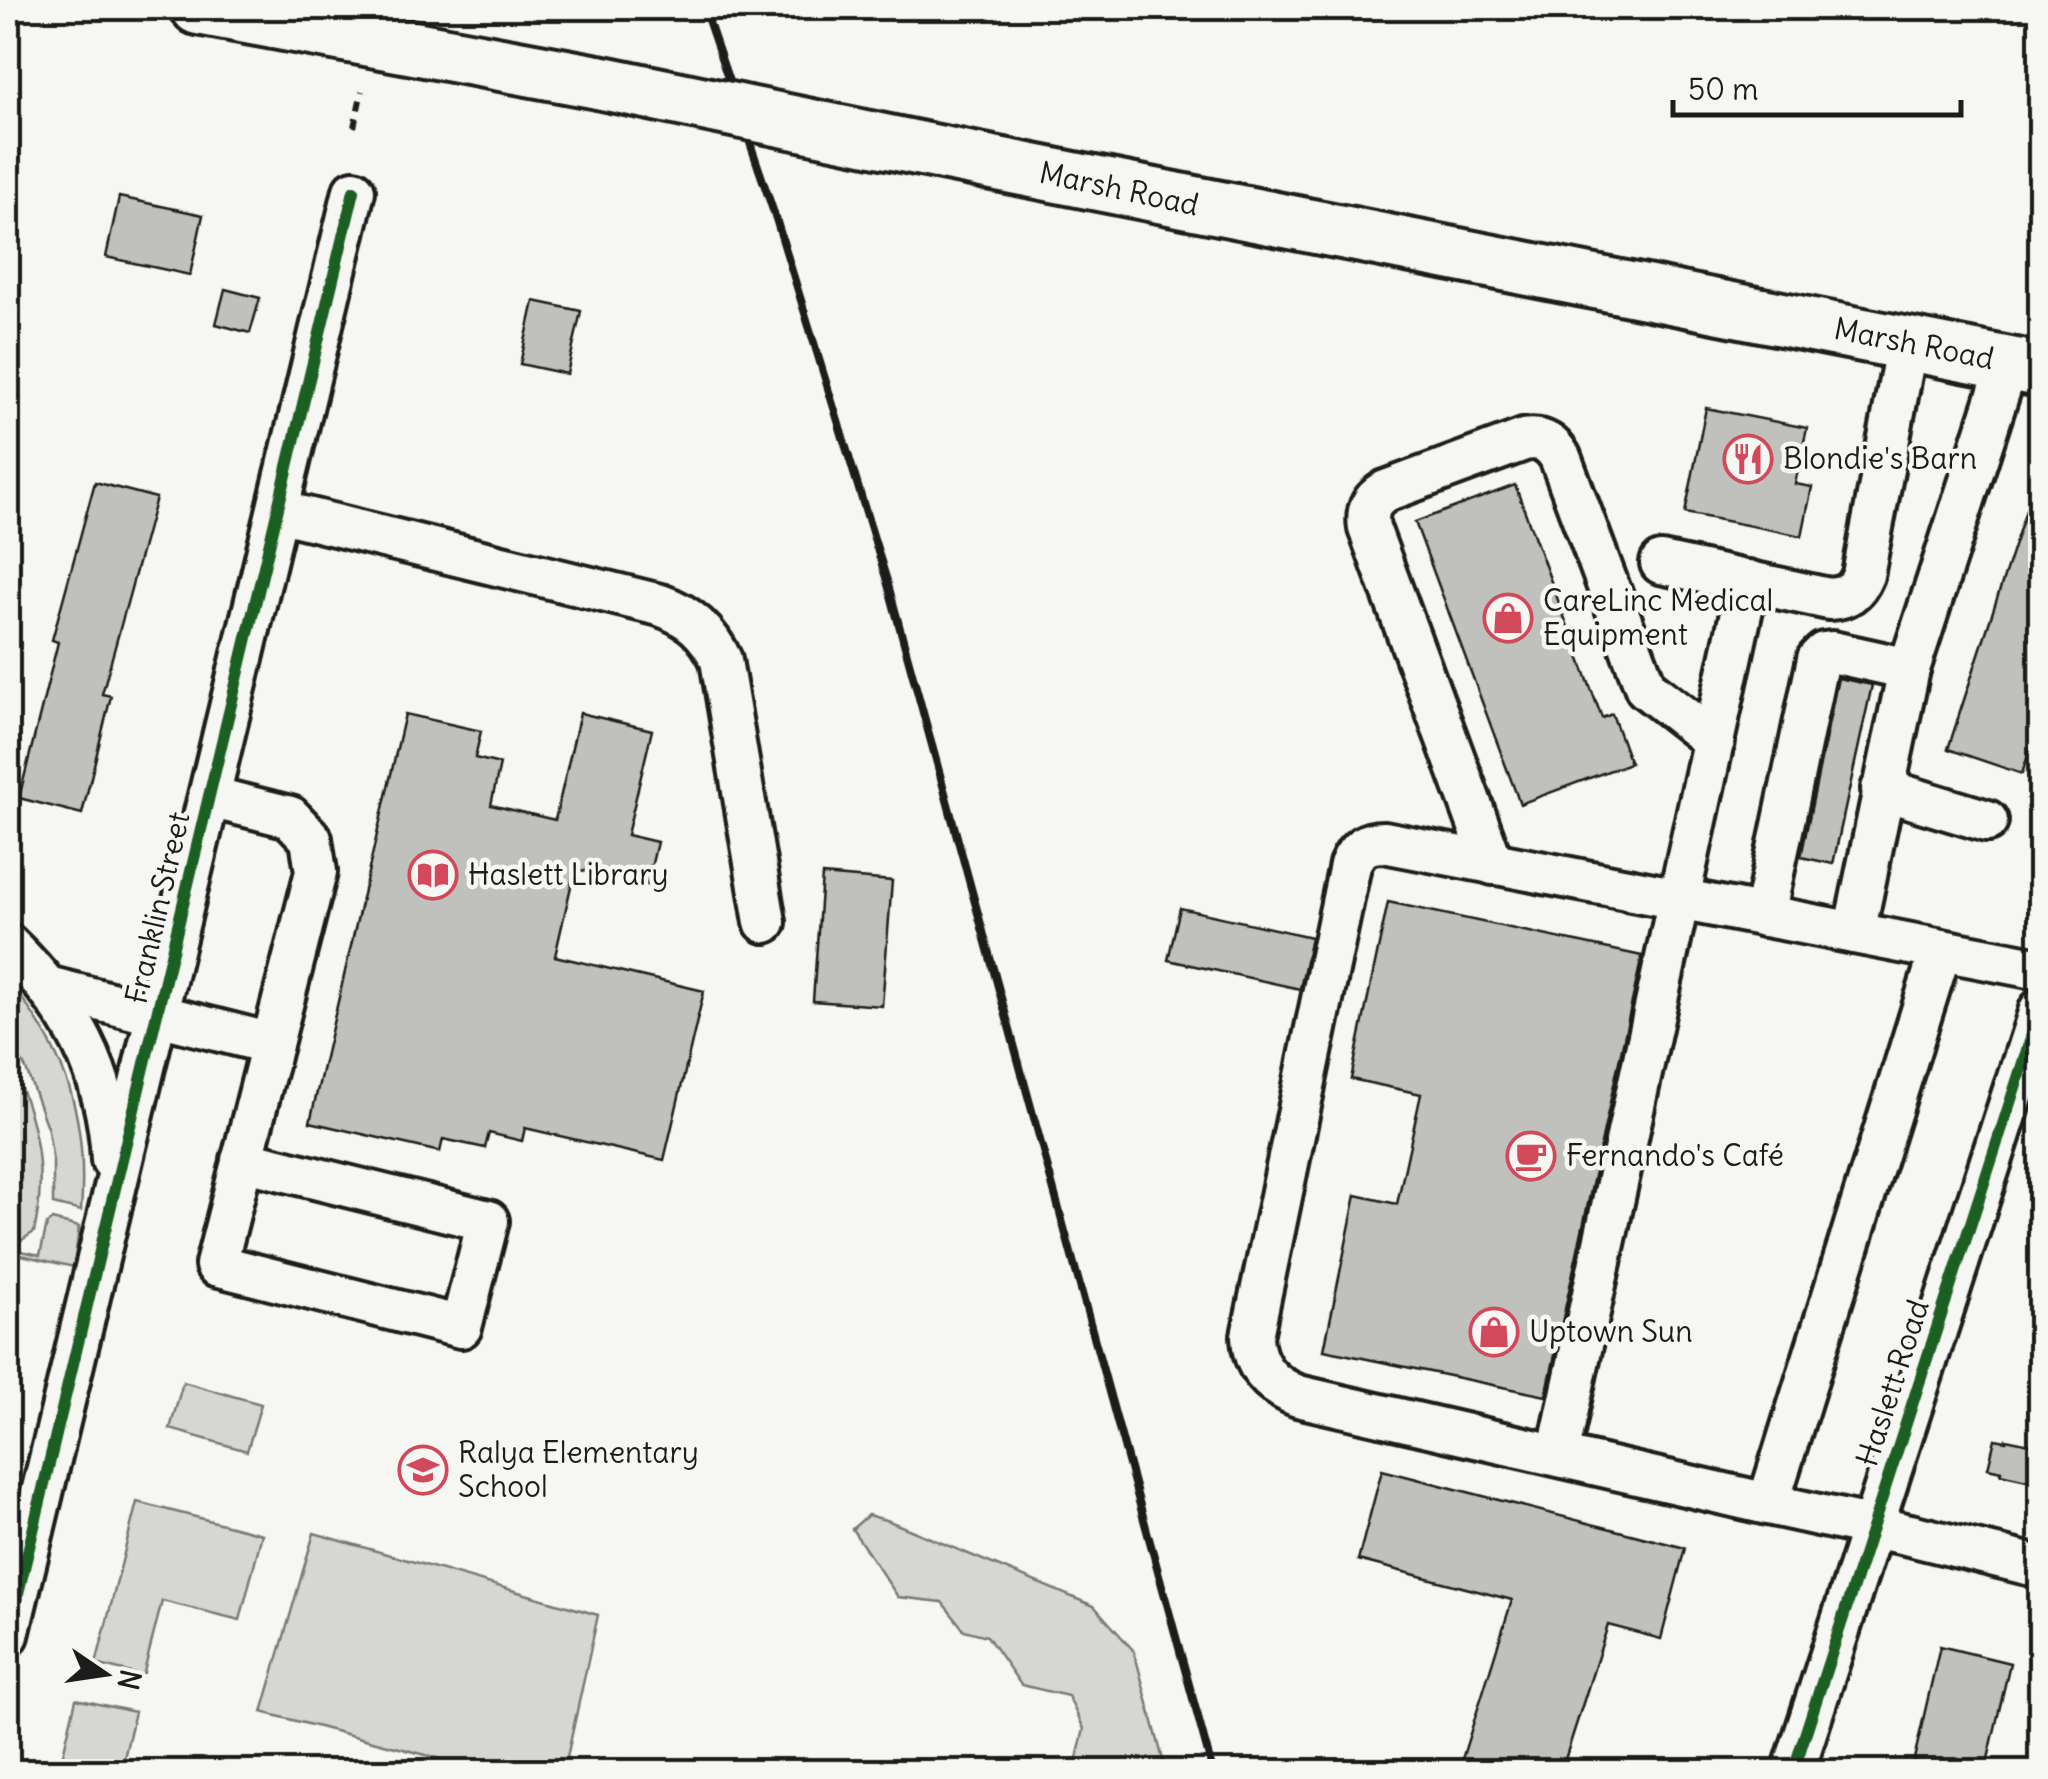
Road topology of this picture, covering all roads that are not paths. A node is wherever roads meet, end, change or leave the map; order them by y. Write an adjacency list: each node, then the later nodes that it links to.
1 (198, 8): 3 (main road, Marsh Road, bridge)
2 (354, 191): 5 (street, Franklin Street)
3 (1907, 343): 4 (main road, Marsh Road); 7 (street)
4 (2024, 367): 8 (street)
5 (278, 510): 11 (street, Franklin Street); 16 (street)
6 (1661, 563): 7 (street)
7 (1748, 581): 9 (street)
8 (1909, 669): 10 (street); 15 (street)
9 (1714, 741): 13 (street); 14 (street)
10 (1882, 788): 12 (street); 17 (street)
11 (210, 797): 23 (street, Franklin Street); 24 (street)
12 (1987, 822)
13 (1493, 864): 14 (street); 27 (street)
14 (1680, 899): 15 (street); 27 (street)
15 (1764, 916): 17 (street)
16 (766, 922)
17 (1854, 933): 19 (street)
18 (8, 945): 21 (street, Franklin Street)
19 (1941, 950): 20 (street); 28 (street)
20 (2040, 969)
21 (47, 987): 23 (street, Franklin Street); 26 (street, Franklin Street)
22 (2040, 1010): 29 (street, Haslett Road)
23 (158, 1015): 24 (street); 26 (street, Franklin Street)
24 (272, 1044): 25 (street)
25 (242, 1160): 25 (street)
26 (105, 1225): 31 (street, Franklin Street)
27 (1558, 1455): 28 (street)
28 (1768, 1504): 29 (street)
29 (1872, 1527): 30 (street); 32 (street, Haslett Road)
30 (2040, 1567)
31 (8, 1635)
32 (1793, 1772)

